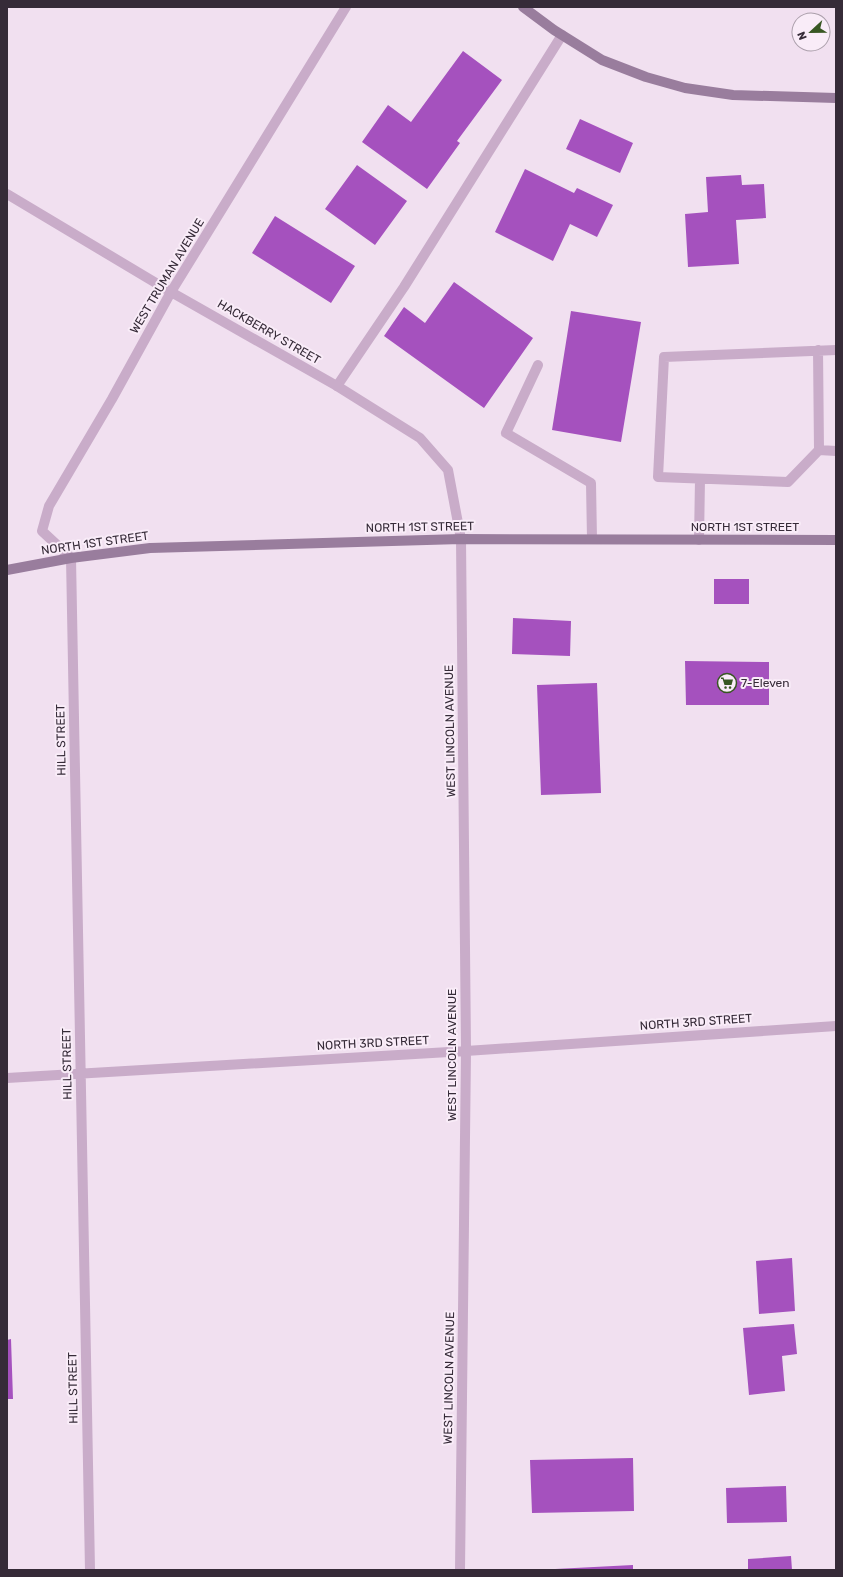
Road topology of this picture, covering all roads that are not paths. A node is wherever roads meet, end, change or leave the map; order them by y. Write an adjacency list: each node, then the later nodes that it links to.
1 (346, 7): 6 (street, WEST TRUMAN AVENUE)
2 (523, 7): 3 (main road)
3 (562, 35): 4 (main road); 10 (street)
4 (836, 98)
5 (7, 194): 6 (street, HACKBERRY STREET)
6 (172, 292): 10 (street, HACKBERRY STREET); 18 (street, WEST TRUMAN AVENUE)
7 (818, 350): 8 (street); 11 (street); 13 (street)
8 (836, 350)
9 (538, 365): 15 (street)
10 (337, 386): 14 (street, HACKBERRY STREET)
11 (819, 450): 12 (street); 13 (street)
12 (836, 451)
13 (700, 479): 16 (street)
14 (461, 539): 15 (main road, NORTH 1ST STREET); 18 (main road, NORTH 1ST STREET); 21 (street, WEST LINCOLN AVENUE)
15 (592, 539): 16 (main road, NORTH 1ST STREET)
16 (699, 540): 17 (main road, NORTH 1ST STREET)
17 (836, 540)
18 (71, 558): 19 (main road, NORTH 1ST STREET); 22 (street, HILL STREET)
19 (7, 570)
20 (836, 1026): 21 (street, NORTH 3RD STREET)
21 (466, 1051): 22 (street, NORTH 3RD STREET); 25 (street, WEST LINCOLN AVENUE)
22 (80, 1074): 23 (street, NORTH 3RD STREET); 24 (street, HILL STREET)
23 (7, 1078)
24 (90, 1570)
25 (460, 1570)

